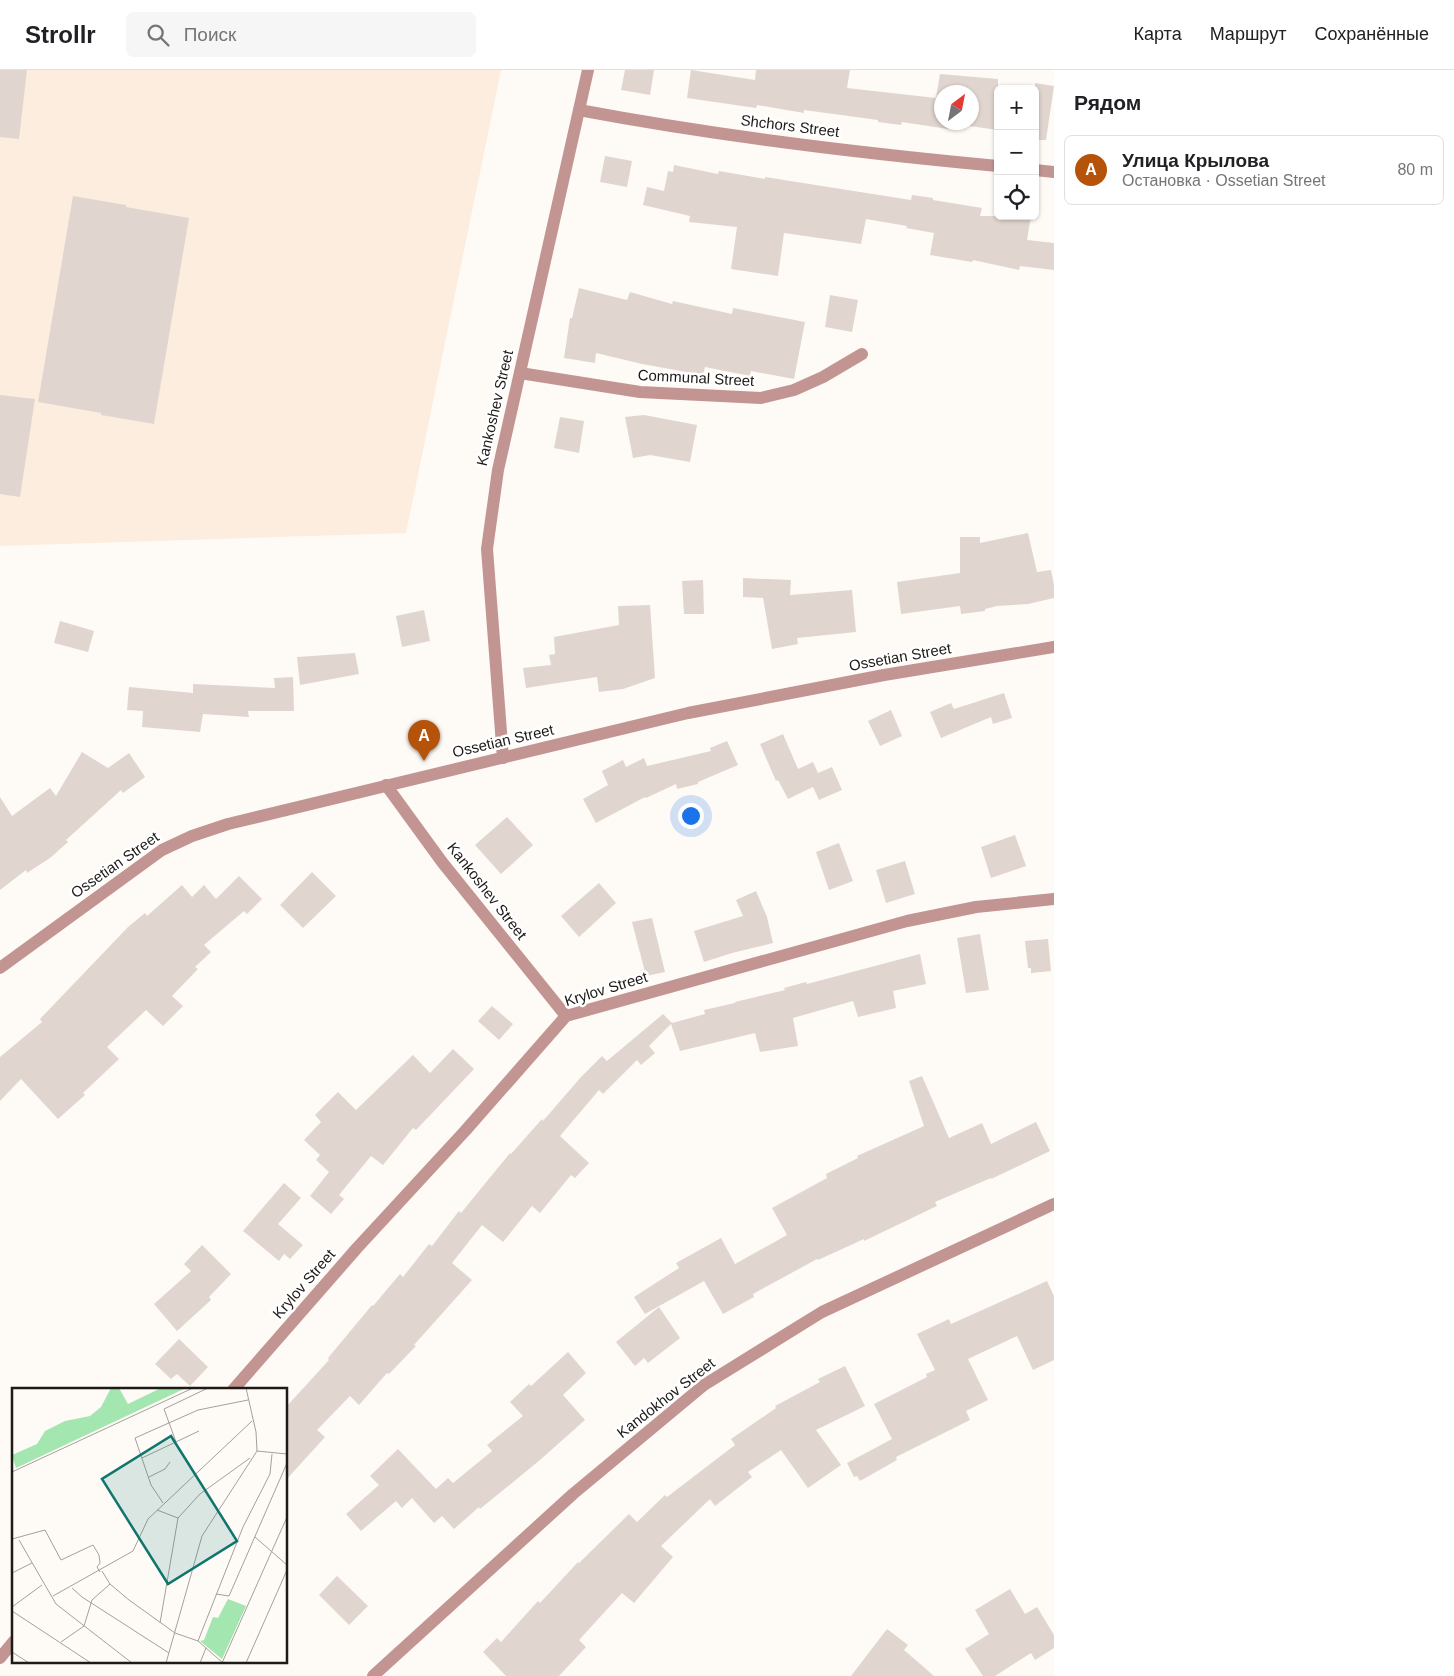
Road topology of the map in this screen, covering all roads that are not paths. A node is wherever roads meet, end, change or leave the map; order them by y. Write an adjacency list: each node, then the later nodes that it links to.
1 (588, 70): 2 (street, Kankoshev Street)
2 (579, 110): 3 (street, Shchors Street); 7 (street, Kankoshev Street)
3 (994, 166)
4 (1039, 170): 5 (street)
5 (1054, 172)
6 (862, 354): 7 (street, Communal Street)
7 (520, 374): 9 (street, Kankoshev Street)
8 (1054, 648): 9 (street, Ossetian Street)
9 (503, 758): 10 (street, Ossetian Street)
10 (386, 784): 12 (street, Ossetian Street); 13 (street, Kankoshev Street)
11 (1054, 898): 13 (street, Krylov Street)
12 (0, 968)
13 (566, 1016): 15 (street, Krylov Street)
14 (1054, 1204): 18 (street, Kandokhov Street)
15 (235, 1388)
16 (12, 1643): 17 (street)
17 (0, 1658)
18 (373, 1676)

